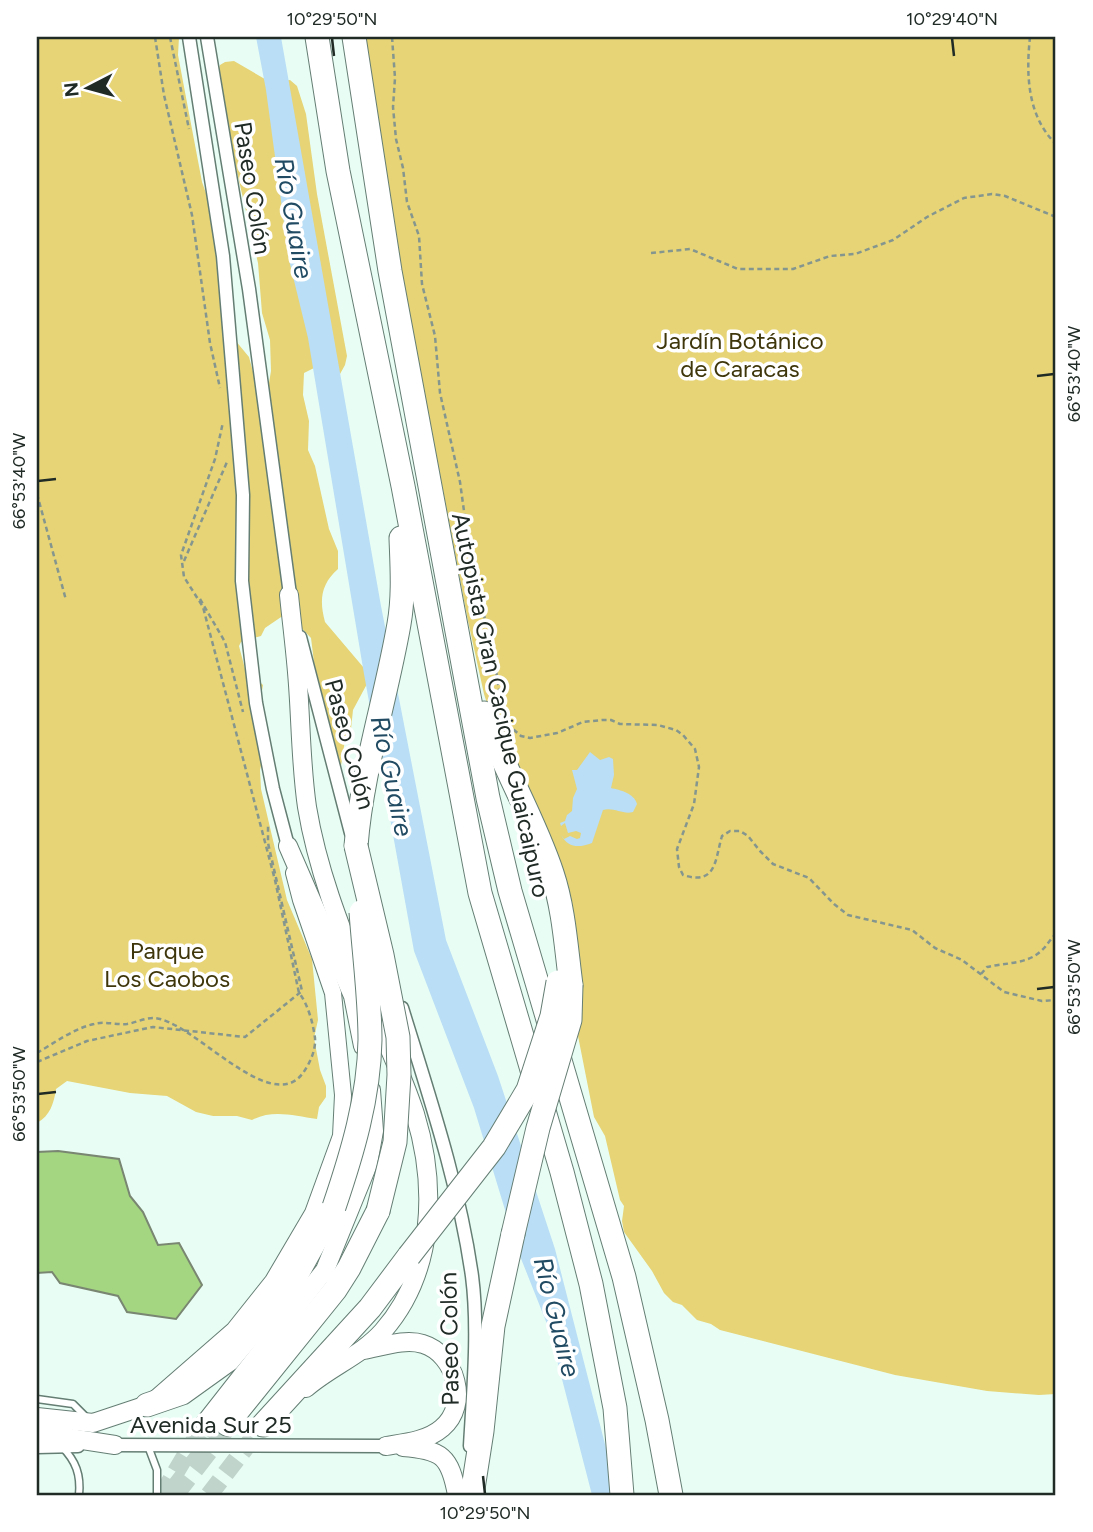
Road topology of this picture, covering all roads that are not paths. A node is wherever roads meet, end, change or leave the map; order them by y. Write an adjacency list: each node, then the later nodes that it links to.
1 (189, 37): 8 (street, Paseo Colón)
2 (207, 37): 6 (street, Paseo Colón)
3 (317, 37): 5 (highway)
4 (354, 37): 7 (highway, Autopista Gran Cacique Guaicaipuro)
5 (403, 486): 9 (highway); 29 (highway)
6 (289, 595): 11 (main road); 28 (street, Paseo Colón)
7 (458, 634): 10 (highway); 30 (highway, Autopista Gran Cacique Guaicaipuro)
8 (288, 846): 13 (street); 16 (main road)
9 (356, 846): 13 (highway, bridge); 16 (highway, bridge)
10 (564, 983): 17 (highway, bridge); 28 (highway, bridge)
11 (360, 1351): 17 (main road); 23 (main road)
12 (37, 1399): 15 (lane)
13 (148, 1405): 15 (main road)
14 (37, 1418): 15 (main road)
15 (93, 1423): 18 (main road)
16 (216, 1423)
17 (263, 1425)
18 (37, 1426)
19 (37, 1433): 20 (main road)
20 (115, 1445): 21 (street, Avenida Sur 25); 22 (street, Avenida Sur 25)
21 (148, 1445): 23 (street, Avenida Sur 25); 26 (lane)
22 (61, 1446): 24 (street, Avenida Sur 25); 25 (lane)
23 (386, 1446): 27 (main road)
24 (37, 1447)
25 (79, 1495)
26 (157, 1495)
27 (457, 1495)
28 (469, 1495)
29 (622, 1495)
30 (673, 1495)

